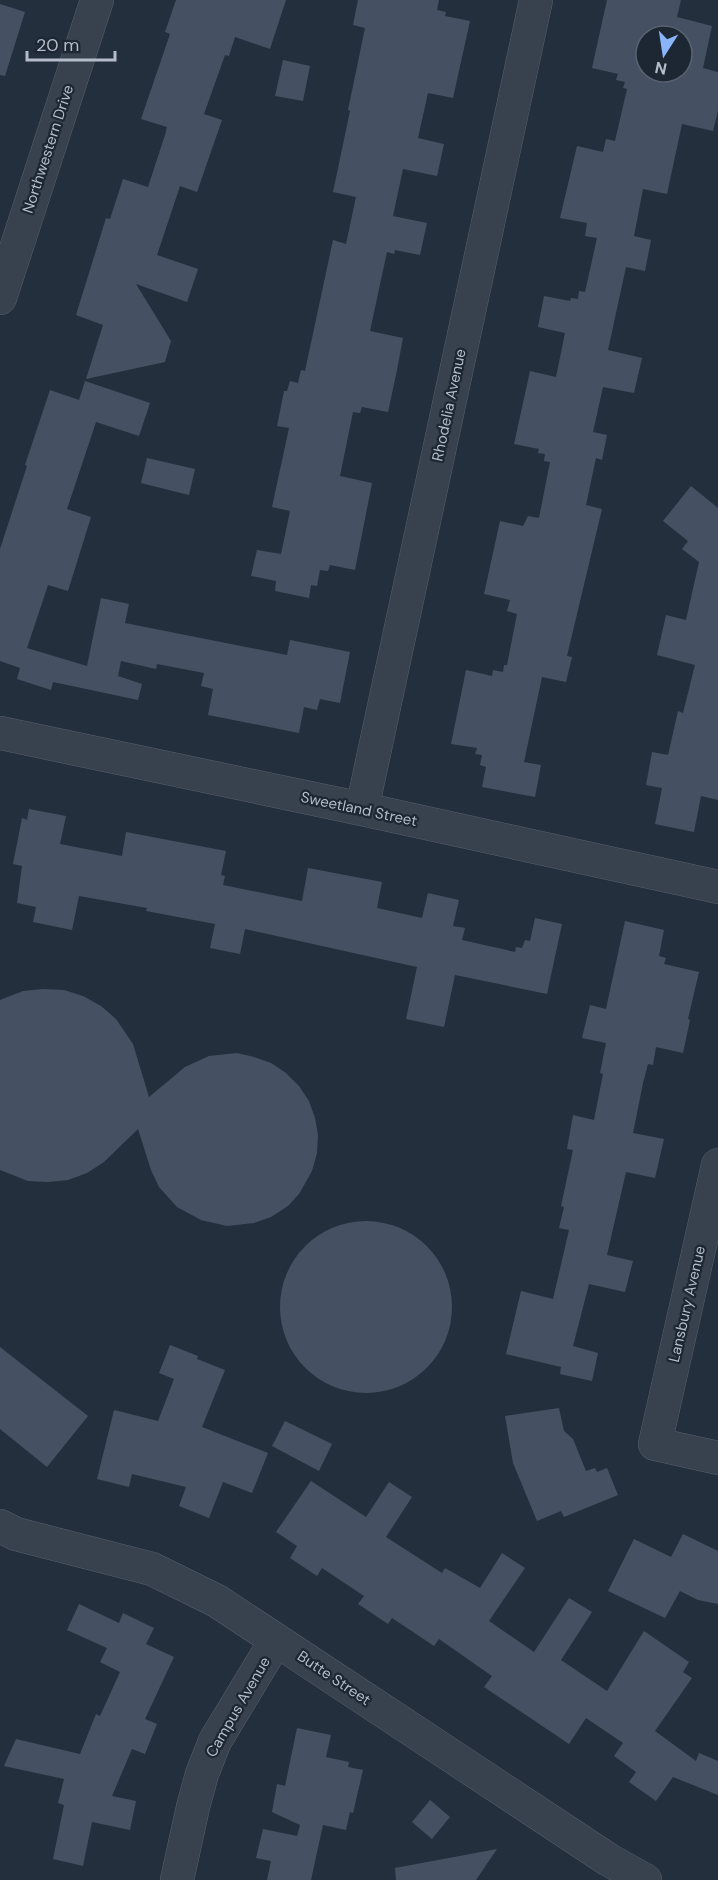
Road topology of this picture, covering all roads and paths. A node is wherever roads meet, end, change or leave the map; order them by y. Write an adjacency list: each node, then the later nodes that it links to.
1 (97, 0): 3 (street, Northwestern Drive)
2 (536, 0): 5 (street, Rhodelia Avenue)
3 (0, 298)
4 (0, 733): 5 (street, Sweetland Street)
5 (362, 809): 6 (street, Sweetland Street)
6 (718, 887)
7 (718, 1165): 8 (street, Lansbury Avenue)
8 (718, 1458)
9 (0, 1526): 10 (street, Butte Street)
10 (276, 1640): 11 (street, Butte Street); 12 (street, Campus Avenue)
11 (603, 1870): 13 (street, Butte Street)
12 (177, 1880)
13 (645, 1880)

